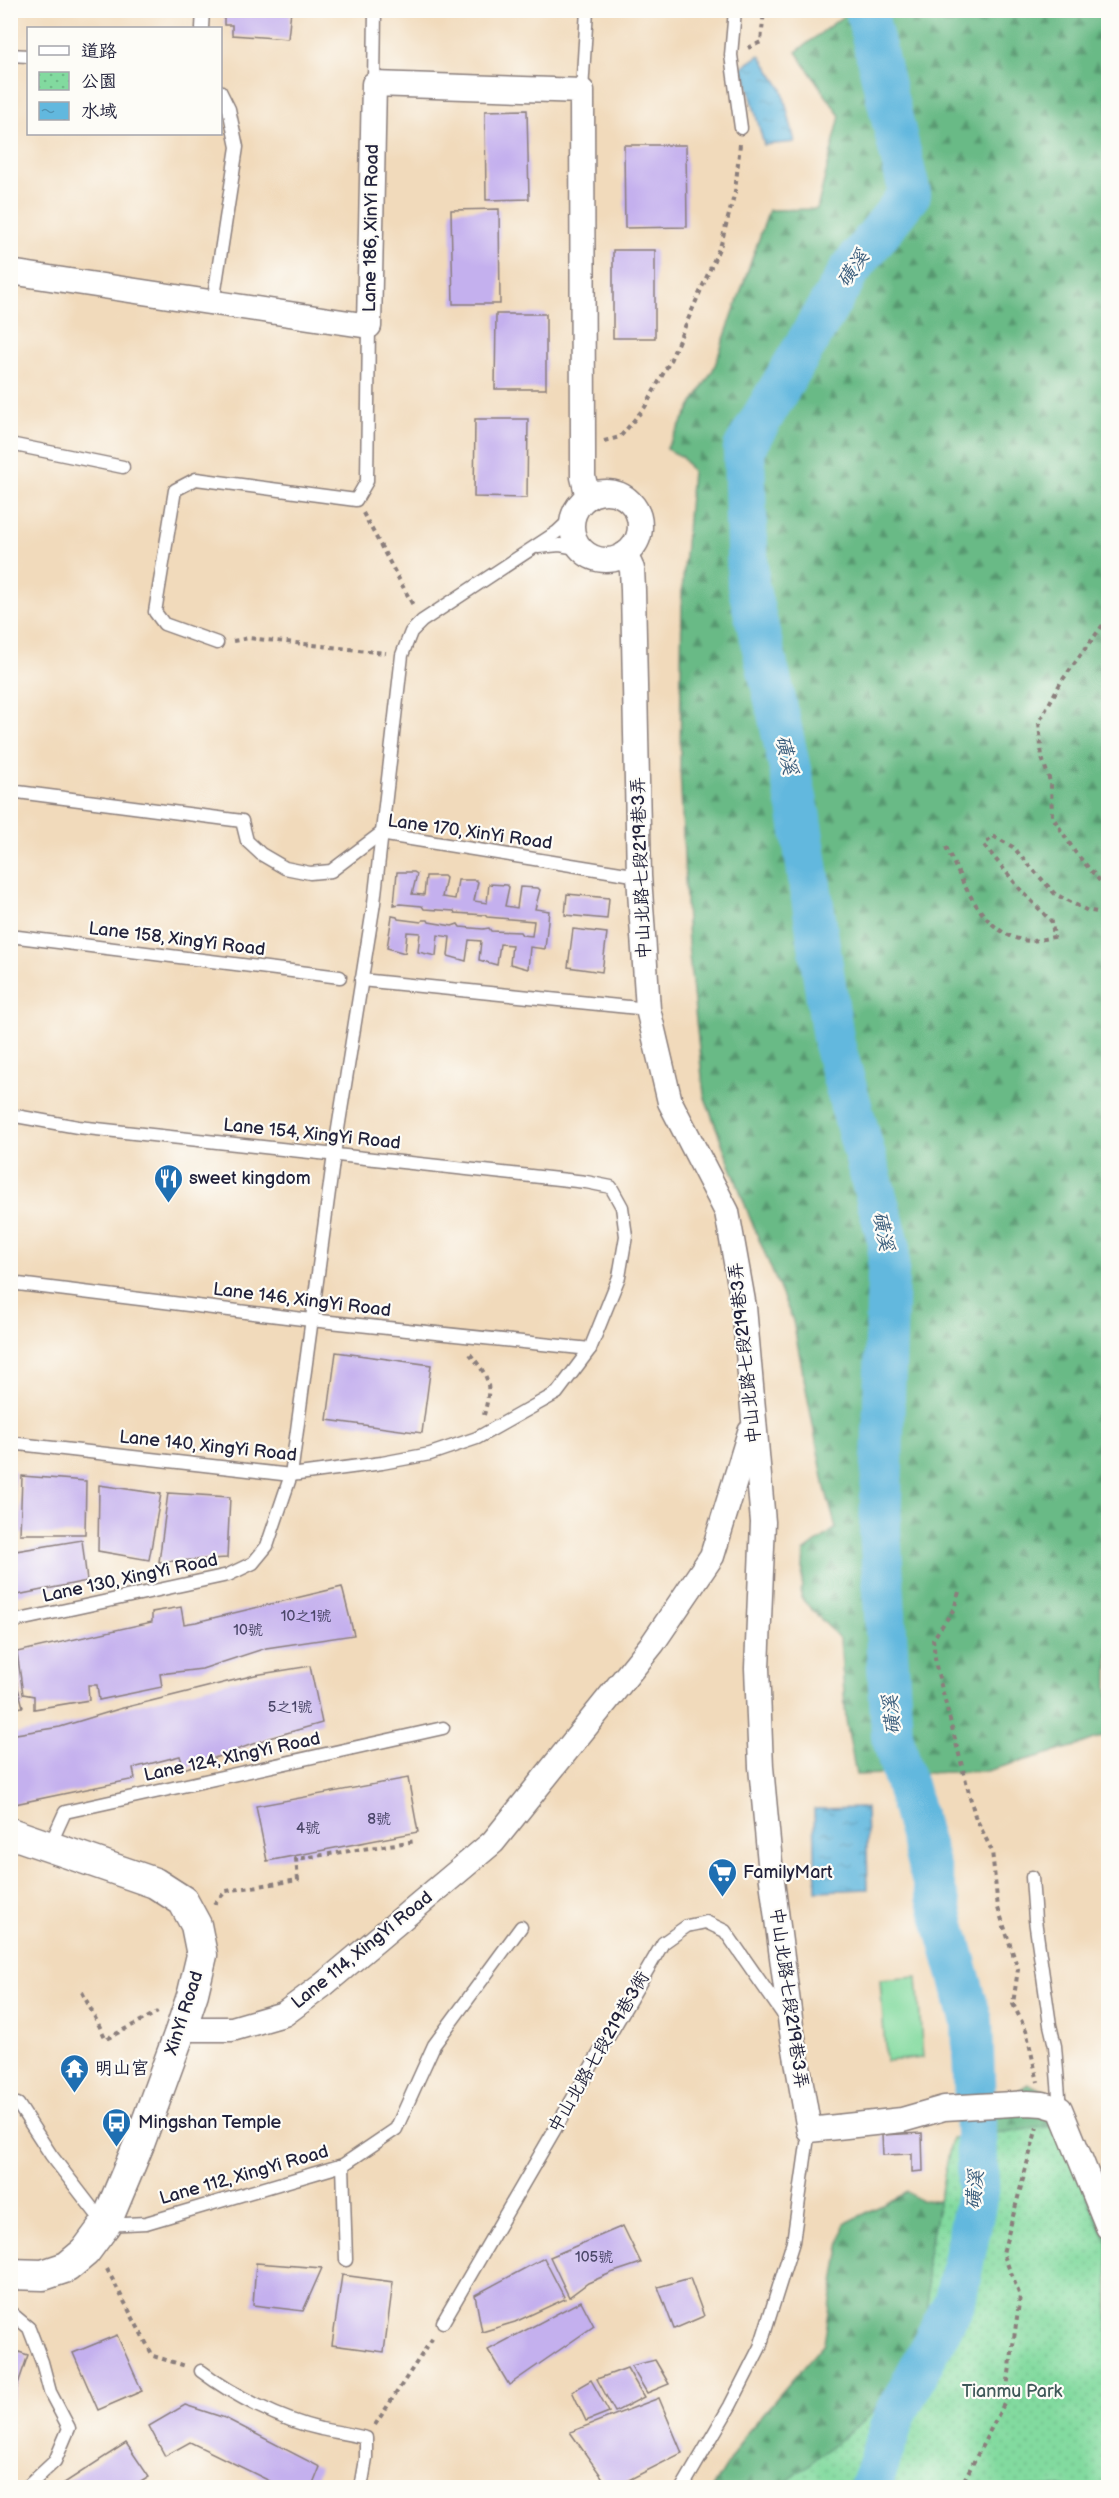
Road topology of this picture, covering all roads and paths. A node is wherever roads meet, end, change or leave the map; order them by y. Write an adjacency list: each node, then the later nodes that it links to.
1 (203, 10): 6 (lane)
2 (375, 10): 10 (lane)
3 (587, 10): 11 (lane)
4 (735, 10): 13 (lane)
5 (764, 10): 7 (path)
6 (202, 27)
7 (761, 42)
8 (10, 55): 9 (lane)
9 (27, 56)
10 (374, 84): 11 (street); 16 (street, Lane 186, XinYi Road)
11 (582, 91): 18 (street)
12 (222, 95): 15 (lane)
13 (741, 128): 18 (path)
14 (10, 272): 15 (street, Lane 186, XinYi Road)
15 (213, 303): 16 (street, Lane 186, XinYi Road)
16 (369, 326): 20 (lane)
17 (10, 444): 19 (lane)
18 (583, 447): 21 (street)
19 (123, 467)
20 (356, 500): 25 (path); 26 (lane)
21 (591, 502): 22 (lane); 23 (street); 23 (street)
22 (534, 548): 23 (lane); 25 (lane)
23 (603, 554): 31 (street, 中山北路七段219巷3弄)
24 (1108, 618): 32 (path)
25 (422, 621): 27 (lane, Lane 130, XingYi Road)
26 (217, 643): 27 (path)
27 (402, 655): 29 (lane, Lane 130, XingYi Road)
28 (10, 791): 29 (lane, Lane 170, XinYi Road)
29 (380, 834): 31 (lane, Lane 170, XinYi Road); 35 (lane, Lane 130, XingYi Road)
30 (946, 847): 32 (path)
31 (639, 876): 36 (street, 中山北路七段219巷3弄)
32 (1108, 913)
33 (10, 936): 34 (lane, Lane 158, XingYi Road)
34 (340, 977)
35 (361, 980): 36 (lane); 38 (lane, Lane 130, XingYi Road)
36 (648, 1009): 44 (street, 中山北路七段219巷3弄)
37 (10, 1115): 38 (lane, Lane 154, XingYi Road)
38 (334, 1154): 39 (lane, Lane 154, XingYi Road); 41 (lane, Lane 130, XingYi Road)
39 (610, 1187): 43 (lane, Lane 140, XingYi Road)
40 (10, 1283): 41 (lane, Lane 146, XingYi Road)
41 (311, 1320): 42 (lane, Lane 146, XingYi Road); 47 (lane, Lane 130, XingYi Road)
42 (454, 1336): 43 (lane, Lane 146, XingYi Road); 45 (path)
43 (590, 1349): 45 (lane, Lane 140, XingYi Road)
44 (754, 1421): 59 (street, 中山北路七段219巷3弄); 60 (street, Lane 114, XingYi Road)
45 (477, 1438): 47 (lane, Lane 140, XingYi Road)
46 (10, 1443): 47 (lane, Lane 140, XingYi Road)
47 (291, 1475): 49 (lane, Lane 130, XingYi Road)
48 (959, 1592): 62 (path)
49 (10, 1622)
50 (443, 1728): 53 (lane, Lane 124, XIngYi Road)
51 (10, 1833): 53 (street, XinYi Road)
52 (416, 1841): 55 (path)
53 (49, 1846): 55 (street, XinYi Road)
54 (1032, 1877): 62 (lane)
55 (196, 1925): 58 (street, XinYi Road)
56 (520, 1927): 64 (lane, Lane 112, XingYi Road)
57 (82, 1992): 58 (path)
58 (193, 1994): 60 (street, XinYi Road)
59 (791, 2026): 63 (street, 中山北路七段219巷3弄); 70 (lane, 中山北路七段219巷3衖)
60 (181, 2029): 65 (street, XinYi Road)
61 (18, 2104): 65 (lane)
62 (1044, 2105): 63 (street); 66 (street); 76 (path)
63 (809, 2130): 75 (lane, 中山北路七段219巷3弄)
64 (343, 2165): 65 (lane, Lane 112, XingYi Road); 67 (lane)
65 (105, 2225): 68 (street, XinYi Road); 71 (path)
66 (1108, 2227)
67 (346, 2260)
68 (10, 2274)
69 (10, 2312): 73 (lane)
70 (443, 2322): 72 (path)
71 (201, 2372): 72 (lane)
72 (366, 2438): 74 (lane)
73 (26, 2487)
74 (361, 2487)
75 (681, 2487)
76 (960, 2487)

